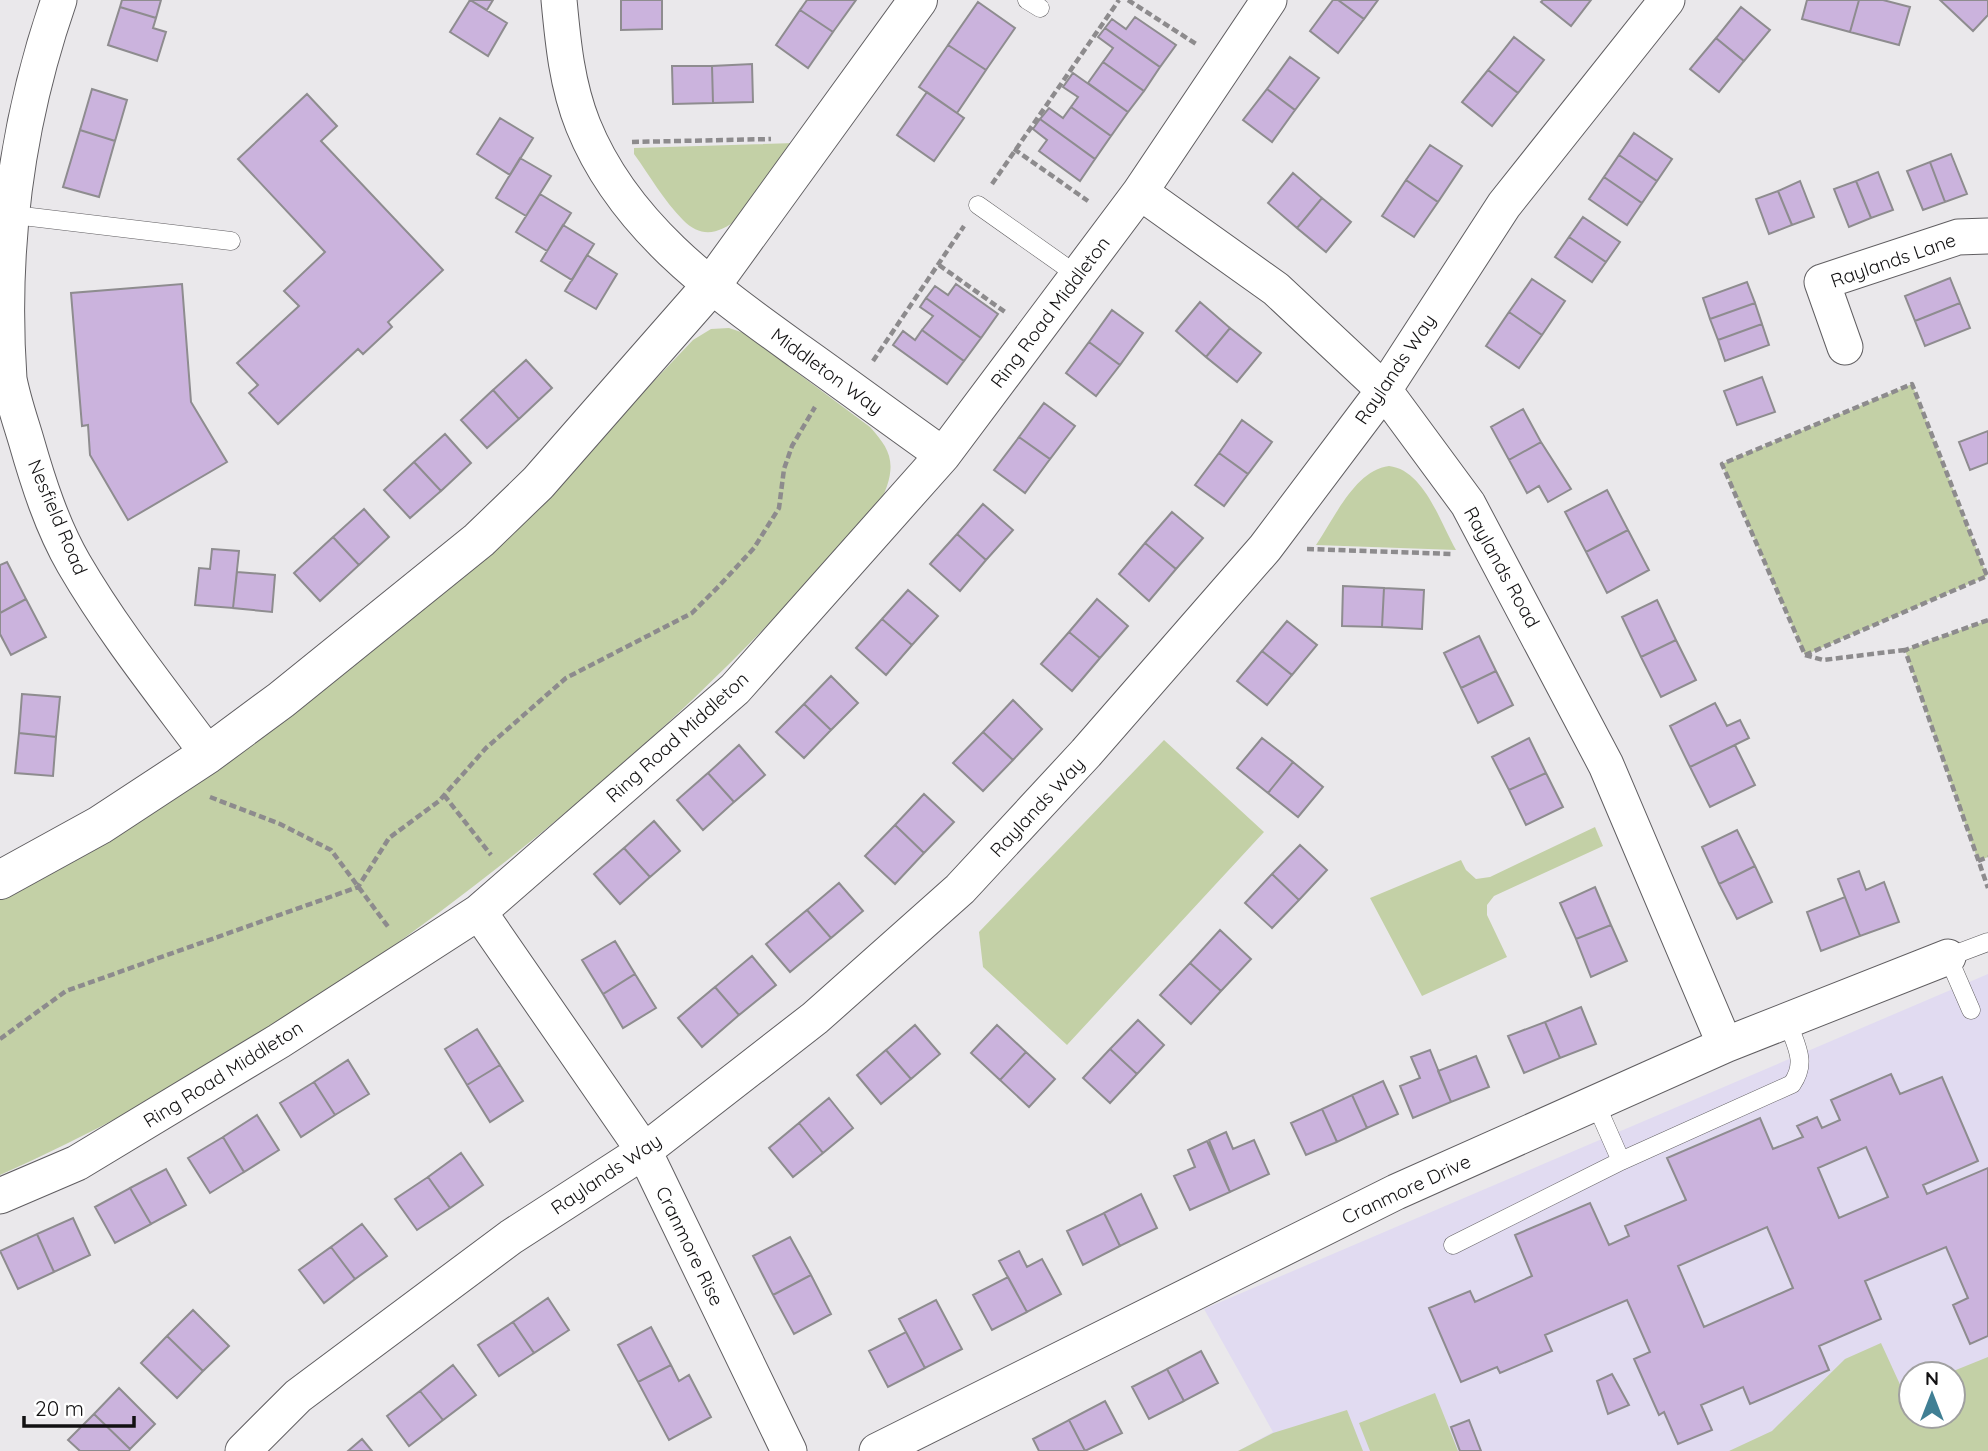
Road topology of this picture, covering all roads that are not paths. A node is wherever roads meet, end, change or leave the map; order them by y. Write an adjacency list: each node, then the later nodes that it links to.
1 (59, 0): 8 (street, Nesfield Road)
2 (559, 0): 12 (street, Middleton Way)
3 (918, 0): 12 (street)
4 (1667, 0): 15 (street, Raylands Way)
5 (1260, 3): 6 (street, Ring Road Middleton)
6 (1140, 192): 11 (street, Ring Road Middleton); 15 (street, Raylands Road)
7 (978, 205): 11 (lane)
8 (3, 213): 10 (lane); 14 (street, Nesfield Road)
9 (1988, 236): 13 (street, Raylands Lane)
10 (231, 241)
11 (1077, 275): 16 (street, Ring Road Middleton)
12 (710, 287): 16 (street, Middleton Way); 17 (street)
13 (1845, 347)
14 (4, 378): 17 (street, Nesfield Road)
15 (1384, 390): 24 (street, Raylands Road); 26 (street, Raylands Way)
16 (943, 455): 19 (street, Ring Road Middleton)
17 (208, 754): 18 (street)
18 (0, 880)
19 (479, 912): 26 (street, Cranmore Rise); 28 (street, Ring Road Middleton)
20 (1988, 942): 21 (lane)
21 (1948, 957): 22 (lane); 23 (street, Cranmore Drive)
22 (1971, 1010)
23 (1787, 1020): 24 (street, Cranmore Drive); 27 (lane)
24 (1725, 1045): 25 (street, Cranmore Drive)
25 (1595, 1102): 27 (lane); 32 (street, Cranmore Drive)
26 (644, 1152): 30 (street, Raylands Way); 31 (street, Cranmore Rise)
27 (1621, 1161): 29 (lane)
28 (0, 1196)
29 (1453, 1245)
30 (243, 1451)
31 (789, 1451)
32 (877, 1451)

